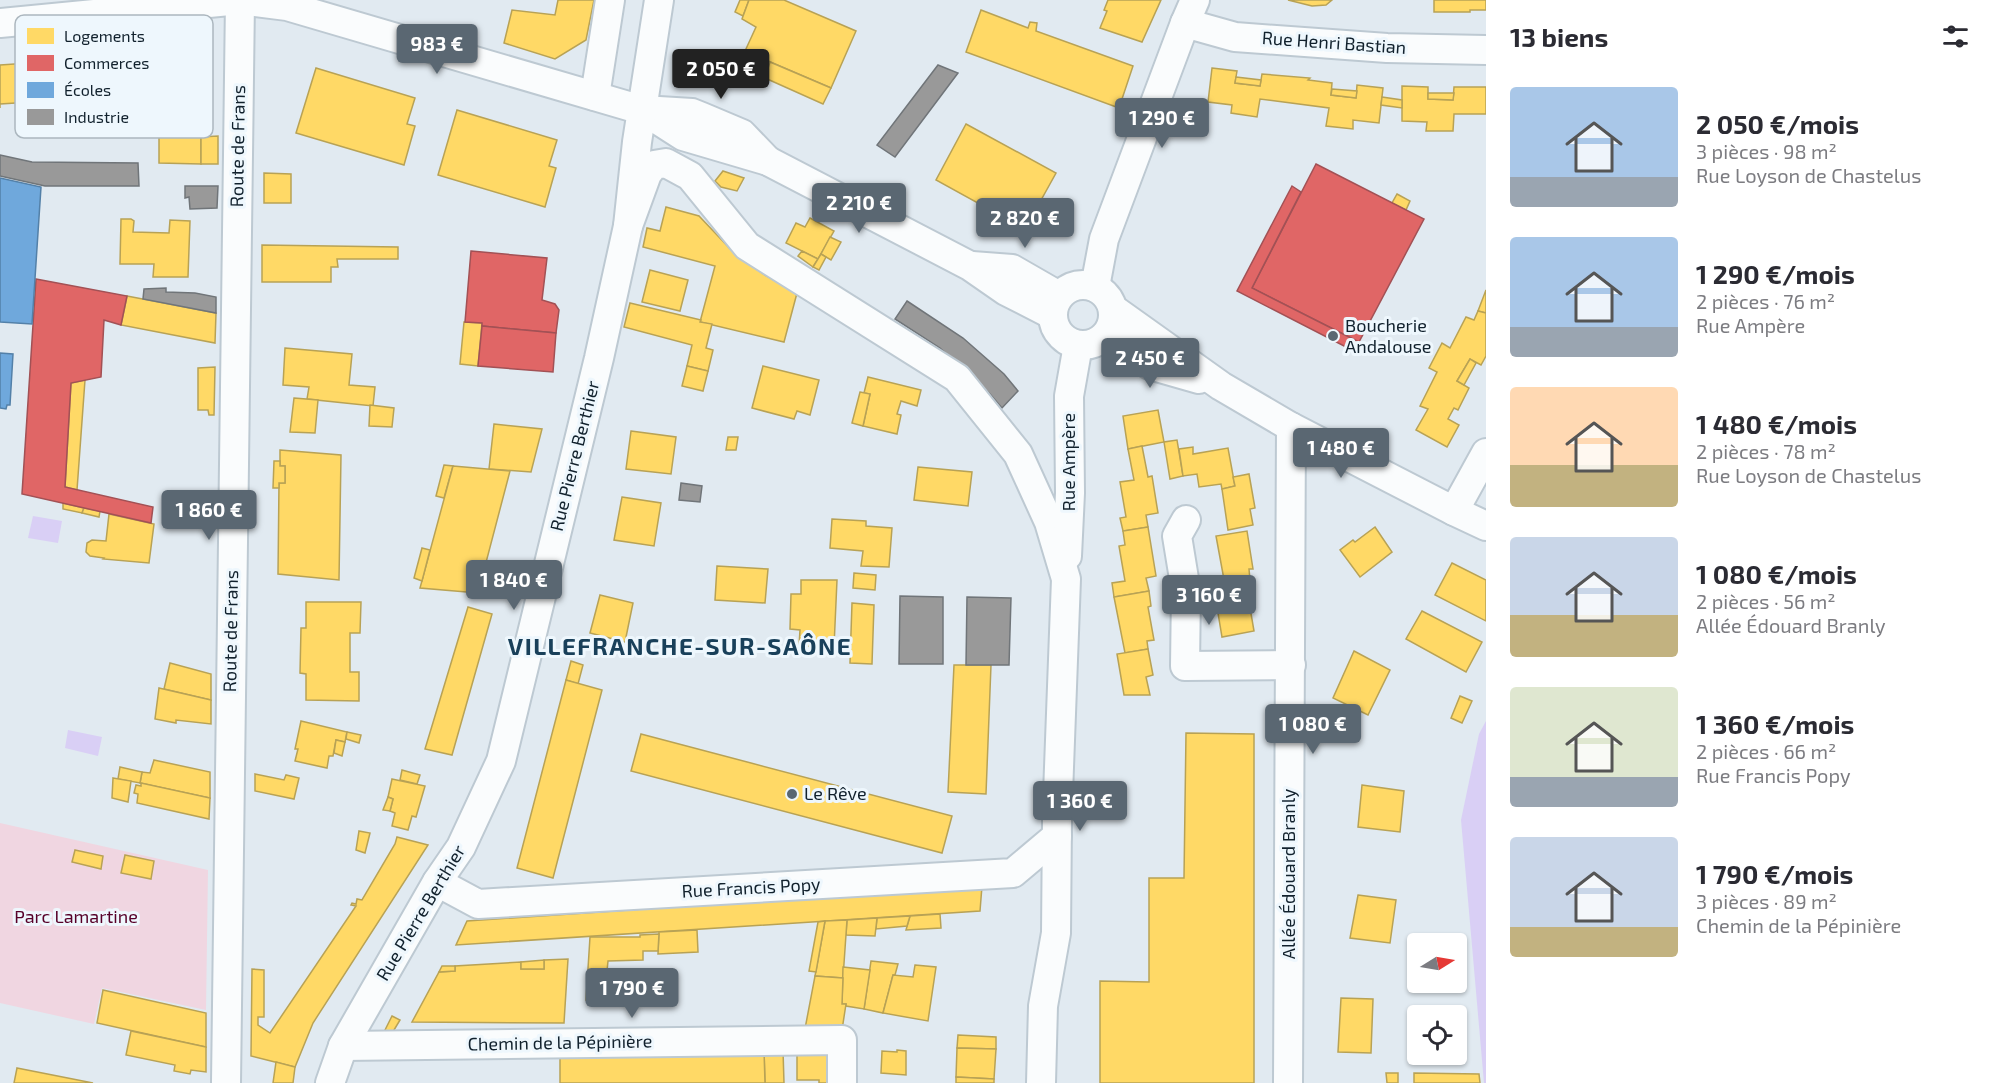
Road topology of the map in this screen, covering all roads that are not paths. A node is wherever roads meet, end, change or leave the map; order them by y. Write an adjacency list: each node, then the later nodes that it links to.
1 (240, 0): 5 (street); 9 (street); 27 (street, Route de Frans)
2 (610, 0): 9 (street)
3 (659, 0): 10 (street, Rue Pierre Berthier)
4 (1190, 11): 8 (street, Rue Henri Bastian); 12 (street)
5 (83, 15)
6 (15, 22): 7 (street)
7 (0, 23)
8 (1486, 50)
9 (595, 96): 10 (street)
10 (642, 110): 11 (street, Rue Pierre Berthier); 13 (street)
11 (628, 226): 22 (street); 25 (street, Rue Pierre Berthier)
12 (1095, 287): 13 (street); 14 (street)
13 (1056, 306): 15 (street)
14 (1113, 309): 15 (street); 16 (street)
15 (1091, 341): 16 (street); 22 (street, Rue Ampère)
16 (1221, 386): 17 (street)
17 (1291, 427): 19 (street); 23 (street, Allée Édouard Branly)
18 (1486, 453): 19 (street)
19 (1455, 511): 21 (street)
20 (1186, 520): 23 (street)
21 (1486, 526)
22 (1066, 579): 24 (street, Rue Ampère)
23 (1290, 665): 31 (street, Allée Édouard Branly)
24 (1057, 836): 25 (street, Rue Francis Popy); 30 (street, Rue Ampère)
25 (437, 882): 26 (street, Rue Pierre Berthier)
26 (343, 1046): 28 (street, Rue Pierre Berthier); 29 (street, Chemin de la Pépinière)
27 (226, 1083)
28 (330, 1083)
29 (842, 1083)
30 (1041, 1083)
31 (1288, 1083)

